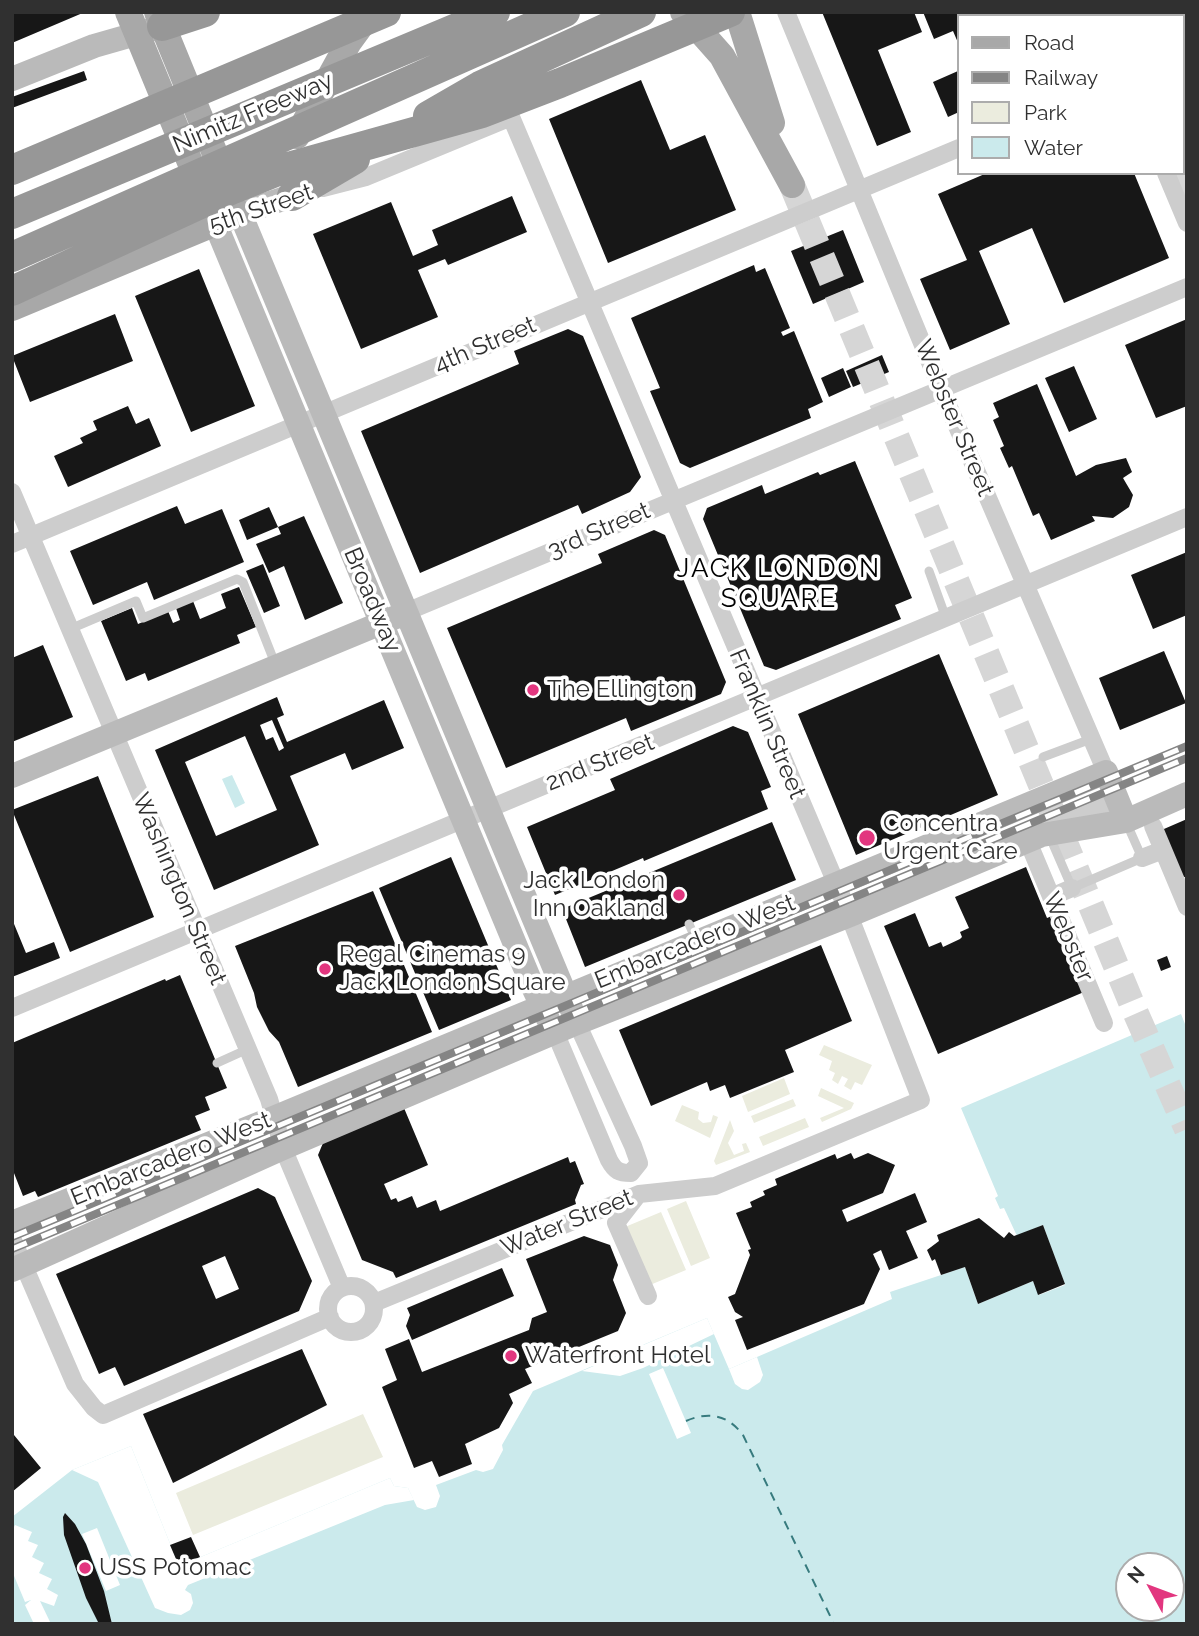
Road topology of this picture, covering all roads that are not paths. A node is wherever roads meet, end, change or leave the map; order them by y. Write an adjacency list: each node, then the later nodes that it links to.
1 (205, 12): 11 (highway)
2 (372, 12): 19 (main road)
3 (386, 12): 15 (highway, Nimitz Freeway)
4 (495, 12): 20 (highway, Nimitz Freeway)
5 (565, 12): 23 (highway)
6 (641, 12): 18 (highway)
7 (684, 12): 9 (main road)
8 (730, 12): 25 (highway)
9 (737, 12)
10 (786, 12): 17 (street, Webster Street)
11 (146, 21): 12 (street); 19 (main road, Broadway); 21 (main road, Broadway)
12 (12, 79)
13 (512, 117): 13 (street, 5th Street); 18 (street, 5th Street); 26 (street, Franklin Street)
14 (958, 148): 17 (street, 4th Street)
15 (12, 170)
16 (1167, 175): 22 (street)
17 (858, 189): 26 (street, 4th Street); 28 (street, Webster Street)
18 (292, 196): 19 (street, 5th Street)
19 (240, 213): 21 (main road, 5th Street); 29 (street, Broadway)
20 (12, 214)
21 (215, 223): 27 (main road, 5th Street); 30 (street, Broadway)
22 (1187, 223)
23 (12, 257)
24 (1187, 288): 28 (street, 3rd Street)
25 (12, 291)
26 (589, 301): 29 (street, 4th Street); 32 (street, Franklin Street)
27 (12, 308)
28 (941, 389): 32 (street, 3rd Street); 37 (street, Webster Street)
29 (323, 412): 30 (street, 4th Street); 38 (street, Broadway)
30 (299, 423): 34 (street, 4th Street); 40 (street, Broadway)
31 (12, 492): 34 (street, Washington Street)
32 (673, 500): 38 (street, 3rd Street); 43 (street, Franklin Street)
33 (1187, 517): 37 (street, 2nd Street)
34 (31, 536): 35 (street, 4th Street); 41 (street, Washington Street)
35 (12, 544)
36 (929, 572): 39 (lane)
37 (1025, 586): 39 (street, 2nd Street); 45 (street, Webster Street)
38 (406, 612): 40 (street, 3rd Street); 50 (street, Broadway)
39 (946, 618): 43 (street, 2nd Street)
40 (381, 623): 42 (street, 3rd Street); 52 (street, Broadway)
41 (70, 629): 42 (lane); 44 (street, Washington Street)
42 (277, 667): 44 (street, 3rd Street)
43 (756, 698): 50 (street, 2nd Street); 57 (street, Franklin Street)
44 (114, 734): 48 (street, 3rd Street); 62 (street, Washington Street)
45 (1091, 739): 46 (lane); 47 (street, Webster Street)
46 (1043, 757)
47 (1106, 772): 51 (street, Webster Street); 57 (street, Embarcadero West)
48 (12, 776)
49 (1187, 794): 51 (street, Embarcadero West)
50 (488, 809): 52 (street, 2nd Street); 63 (street, Broadway)
51 (1122, 810): 54 (street, Embarcadero West); 56 (lane)
52 (464, 820): 62 (street, 2nd Street); 64 (street, Broadway)
53 (1153, 826): 55 (street)
54 (1041, 840): 58 (lane); 59 (street, Webster); 61 (street, Embarcadero West)
55 (1163, 850): 56 (street); 60 (street)
56 (1142, 858): 58 (lane)
57 (837, 884): 61 (street, Franklin Street); 63 (street, Embarcadero West)
58 (1072, 888): 59 (street)
59 (1051, 897): 66 (street, Webster)
60 (1187, 906)
61 (850, 915): 67 (street, Embarcadero West); 70 (street, Franklin Street)
62 (196, 931): 65 (street, 2nd Street); 68 (street, Washington Street)
63 (565, 995): 64 (street, Embarcadero West); 67 (street, Broadway)
64 (542, 1006): 67 (street, Broadway); 71 (street, Embarcadero West)
65 (12, 1008)
66 (1104, 1023)
67 (566, 1027): 72 (street, Embarcadero West); 73 (street, Broadway); 73 (street, Broadway)
68 (248, 1049): 69 (lane); 71 (street, Washington Street)
69 (217, 1063)
70 (920, 1100): 74 (street, Water Street)
71 (276, 1117): 72 (street, Washington Street); 75 (street, Embarcadero West)
72 (283, 1148): 77 (street, Embarcadero West); 78 (street, Washington Street)
73 (631, 1173): 74 (street, Broadway)
74 (639, 1194): 79 (street); 80 (street, Water Street)
75 (12, 1223)
76 (12, 1238): 77 (street)
77 (18, 1267): 81 (street)
78 (342, 1288): 80 (street); 81 (street)
79 (648, 1296)
80 (374, 1303): 81 (street)
81 (330, 1317)

